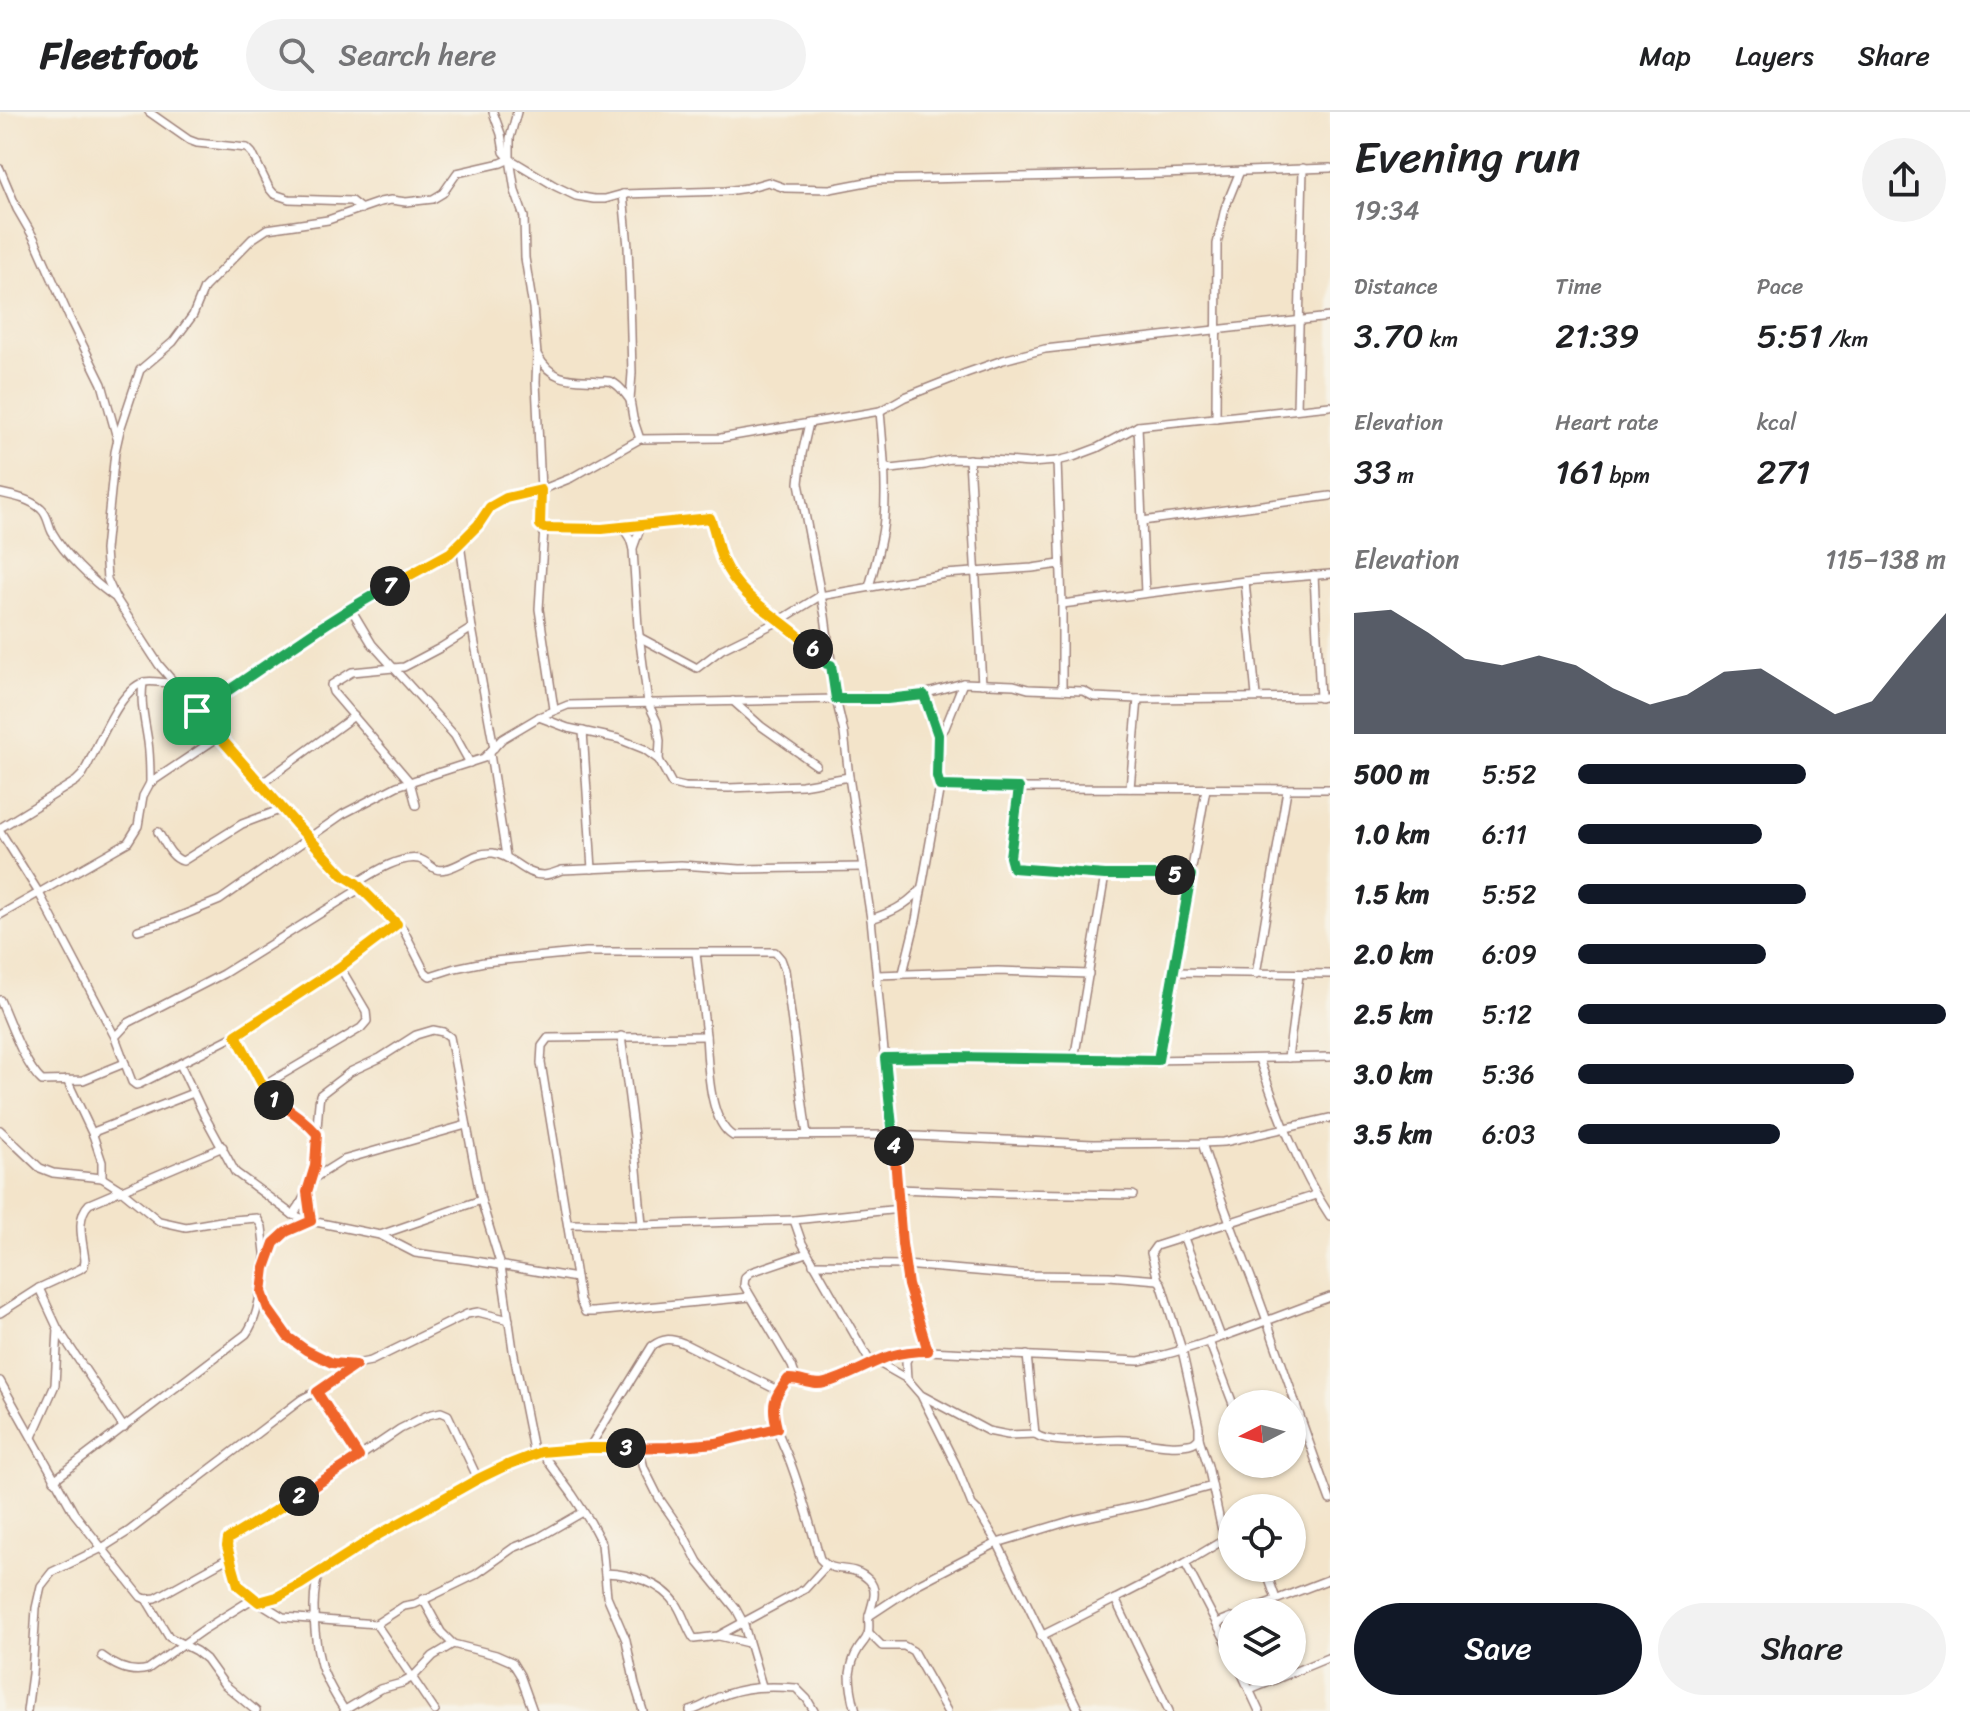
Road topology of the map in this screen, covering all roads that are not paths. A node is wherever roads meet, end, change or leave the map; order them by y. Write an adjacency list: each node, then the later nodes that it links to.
1 (149, 112): 10 (street)
2 (493, 112): 4 (street)
3 (517, 112): 4 (street)
4 (510, 159): 9 (street); 10 (street); 14 (street)
5 (1303, 168): 6 (street); 8 (street); 12 (street)
6 (1330, 168)
7 (0, 169): 23 (street)
8 (1240, 171): 9 (street); 13 (street)
9 (623, 194): 15 (street)
10 (361, 209): 23 (street)
11 (1330, 317): 12 (street)
12 (1300, 320): 13 (street); 17 (street)
13 (1216, 329): 18 (street); 19 (street)
14 (537, 355): 15 (street); 27 (street)
15 (630, 400): 22 (street)
16 (1330, 406): 17 (street)
17 (1297, 409): 19 (street)
18 (880, 411): 20 (street); 26 (street)
19 (1216, 418): 21 (street)
20 (809, 423): 22 (street); 43 (street)
21 (1138, 426): 25 (street); 30 (street)
22 (640, 439): 27 (street)
23 (118, 440): 44 (street)
24 (969, 459): 25 (street); 26 (street); 37 (street)
25 (1057, 461): 36 (street)
26 (885, 466): 41 (street)
27 (541, 490): 33 (street); 34 (street)
28 (0, 493): 44 (street)
29 (1330, 496): 30 (street)
30 (1142, 521): 42 (street)
31 (641, 526): 32 (street); 35 (street); 47 (street)
32 (621, 527): 33 (street); 35 (street)
33 (544, 528): 65 (street)
34 (460, 544): 46 (street); 48 (street)
35 (633, 550): 49 (street)
36 (1060, 564): 37 (street); 45 (street)
37 (975, 572): 41 (street); 55 (street)
38 (1330, 574): 39 (street)
39 (1314, 575): 40 (street); 60 (street)
40 (1245, 581): 42 (street); 58 (street)
41 (869, 587): 43 (street)
42 (1145, 593): 45 (street)
43 (820, 596): 47 (street); 50 (street)
44 (115, 597): 54 (street)
45 (1062, 604): 56 (street)
46 (351, 609): 51 (street); 66 (street)
47 (779, 621): 49 (street); 50 (street)
48 (472, 628): 51 (street); 72 (street)
49 (639, 637): 64 (street)
50 (831, 665): 61 (street)
51 (392, 668): 67 (street); 74 (street)
52 (143, 683): 54 (street); 78 (street); 88 (street)
53 (963, 683): 55 (street); 57 (street); 70 (street)
54 (175, 684): 66 (street)
55 (982, 684): 56 (street)
56 (1062, 689): 62 (street)
57 (924, 695): 61 (street); 70 (street)
58 (1256, 696): 60 (street); 62 (street)
59 (1330, 697): 60 (street)
60 (1320, 698)
61 (836, 699): 63 (street); 76 (street)
62 (1138, 699): 82 (street)
63 (733, 701): 64 (street); 75 (street)
64 (648, 703): 65 (street); 73 (street)
65 (554, 709): 68 (street)
66 (197, 711): 71 (street)
67 (354, 716): 77 (street); 79 (street)
68 (539, 717): 69 (street); 72 (street)
69 (583, 731): 73 (street); 93 (street)
70 (938, 735): 80 (street)
71 (220, 736): 78 (street); 79 (street)
72 (492, 751): 74 (street); 91 (street)
73 (659, 760): 76 (street)
74 (470, 763): 77 (street)
75 (816, 765)
76 (849, 777): 92 (street)
77 (410, 782): 86 (street); 90 (street)
78 (150, 783): 98 (street)
79 (261, 784): 87 (street)
80 (940, 786): 81 (street); 97 (street)
81 (1019, 788): 82 (street); 94 (street)
82 (1130, 788): 83 (street)
83 (1206, 789): 85 (street); 95 (street)
84 (1330, 789): 85 (street)
85 (1287, 790): 108 (street)
86 (416, 805)
87 (282, 809): 89 (street); 90 (street)
88 (0, 829): 98 (street)
89 (158, 832)
90 (309, 837): 96 (street); 102 (street)
91 (506, 856): 93 (street); 96 (street)
92 (862, 867): 93 (street); 100 (street)
93 (592, 869)
94 (1105, 875): 95 (street); 107 (street)
95 (1191, 875): 105 (street)
96 (358, 886): 101 (street); 116 (street)
97 (920, 890): 100 (street); 106 (street)
98 (39, 893): 99 (street); 116 (street)
99 (0, 915)
100 (871, 919): 110 (street)
101 (397, 924): 103 (street); 104 (street)
102 (138, 930)
103 (696, 953): 115 (street); 134 (street)
104 (340, 967): 113 (street); 126 (street)
105 (1173, 972): 108 (street); 122 (street)
106 (903, 973): 107 (street); 110 (street)
107 (1089, 974): 121 (street)
108 (1256, 974): 111 (street)
109 (1330, 974): 111 (street)
110 (877, 975): 118 (street)
111 (1299, 975): 119 (street)
112 (0, 1000): 125 (street)
113 (236, 1035): 124 (street); 126 (street)
114 (621, 1036): 115 (street); 151 (street); 153 (street)
115 (706, 1036): 134 (street)
116 (115, 1037): 123 (street)
117 (1330, 1057): 119 (street)
118 (885, 1058): 121 (street); 135 (street)
119 (1288, 1058): 120 (street)
120 (1259, 1059): 122 (street); 130 (street)
121 (1074, 1060): 122 (street)
122 (1158, 1060)
123 (125, 1063): 124 (street); 125 (street)
124 (180, 1064): 127 (street)
125 (67, 1080): 133 (street)
126 (263, 1086): 132 (street)
127 (193, 1093): 133 (street); 137 (street)
128 (1330, 1118): 130 (street)
129 (466, 1125): 132 (street); 139 (street); 145 (street)
130 (1284, 1129): 136 (street); 144 (street)
131 (0, 1130): 138 (street)
132 (317, 1134): 139 (street)
133 (93, 1135): 138 (street)
134 (807, 1135): 135 (street)
135 (893, 1135): 136 (street); 140 (street)
136 (1202, 1143): 152 (street)
137 (223, 1147): 141 (street); 147 (street)
138 (102, 1178): 141 (street)
139 (311, 1180): 142 (street)
140 (898, 1189): 143 (street); 146 (street)
141 (121, 1190): 157 (street); 163 (street)
142 (307, 1192): 147 (street); 150 (street)
143 (1133, 1195)
144 (1316, 1195): 148 (street); 152 (street)
145 (481, 1200): 154 (street); 160 (street)
146 (900, 1209): 149 (street); 159 (street)
147 (293, 1215): 150 (street)
148 (1330, 1216)
149 (794, 1220): 153 (street); 156 (street)
150 (311, 1221): 154 (street); 157 (street)
151 (568, 1224): 153 (street); 161 (street)
152 (1230, 1224): 155 (street); 169 (street)
153 (642, 1225)
154 (380, 1235): 160 (street)
155 (1184, 1238): 162 (street); 171 (street)
156 (807, 1253): 158 (street); 165 (street)
157 (266, 1262): 164 (street)
158 (813, 1264): 159 (street); 177 (street)
159 (905, 1265): 162 (street); 174 (street)
160 (501, 1266): 161 (street); 168 (street)
161 (576, 1278): 165 (street)
162 (1158, 1280): 173 (street)
163 (39, 1288): 167 (street); 170 (street)
164 (262, 1292): 178 (street); 186 (street)
165 (750, 1297): 179 (street)
166 (1330, 1297): 169 (street)
167 (0, 1313)
168 (509, 1320): 178 (street); 193 (street)
169 (1267, 1320): 171 (street); 198 (street)
170 (58, 1329): 186 (street); 189 (street)
171 (1221, 1337): 172 (street)
172 (1209, 1341): 173 (street); 182 (street)
173 (1182, 1350): 176 (street); 190 (street)
174 (928, 1351): 175 (street); 176 (street)
175 (910, 1352): 177 (street); 180 (street)
176 (1027, 1355): 188 (street)
177 (874, 1363): 179 (street); 180 (street)
178 (356, 1365): 184 (street)
179 (792, 1379): 183 (street)
180 (907, 1379): 185 (street)
181 (0, 1381): 189 (street)
182 (1228, 1390)
183 (779, 1391): 187 (street); 191 (street)
184 (317, 1392): 194 (street); 203 (street)
185 (921, 1395): 188 (street); 201 (street)
186 (124, 1428): 196 (street)
187 (777, 1428): 192 (street); 206 (street)
188 (1035, 1434): 190 (street)
189 (32, 1437): 196 (street)
190 (1199, 1438): 197 (street)
191 (589, 1448): 192 (street); 193 (street)
192 (639, 1448): 217 (street)
193 (538, 1453): 195 (street); 199 (street)
194 (359, 1457): 195 (street); 204 (street)
195 (478, 1479): 208 (street)
196 (54, 1480): 203 (street)
197 (1212, 1486): 200 (street); 201 (street)
198 (1330, 1500)
199 (583, 1512): 207 (street); 212 (street)
200 (1218, 1513)
201 (997, 1543): 215 (street); 222 (street)
202 (1218, 1544): 205 (street)
203 (102, 1548): 211 (street); 233 (street)
204 (230, 1557): 211 (street); 214 (street)
205 (1185, 1563): 213 (street); 218 (street)
206 (826, 1566): 215 (street); 217 (street)
207 (605, 1573): 221 (street); 237 (street)
208 (318, 1575): 214 (street); 216 (street)
209 (1330, 1579): 210 (street)
210 (1279, 1598)
211 (146, 1599): 224 (street)
212 (423, 1599): 219 (street); 225 (street)
213 (1115, 1599): 222 (street); 243 (street)
214 (256, 1600): 216 (street); 224 (street)
215 (869, 1616): 220 (street)
216 (315, 1619): 219 (street); 232 (street)
217 (743, 1622): 221 (street); 223 (street)
218 (1217, 1623)
219 (376, 1624): 228 (street)
220 (869, 1633): 240 (street); 241 (street)
221 (718, 1636): 223 (street)
222 (1041, 1636): 242 (street)
223 (748, 1643): 229 (street)
224 (184, 1644): 226 (street); 234 (street)
225 (453, 1644): 228 (street); 236 (street)
226 (102, 1656)
227 (1330, 1657): 231 (street)
228 (413, 1677): 232 (street); 235 (street)
229 (762, 1686): 238 (street); 239 (street)
230 (1248, 1686): 231 (street)
231 (1250, 1690): 244 (street)
232 (345, 1710)
233 (27, 1711)
234 (256, 1711)
235 (435, 1711)
236 (533, 1711)
237 (643, 1711)
238 (690, 1711)
239 (814, 1711)
240 (856, 1711)
241 (947, 1711)
242 (1079, 1711)
243 (1169, 1711)
244 (1259, 1711)

